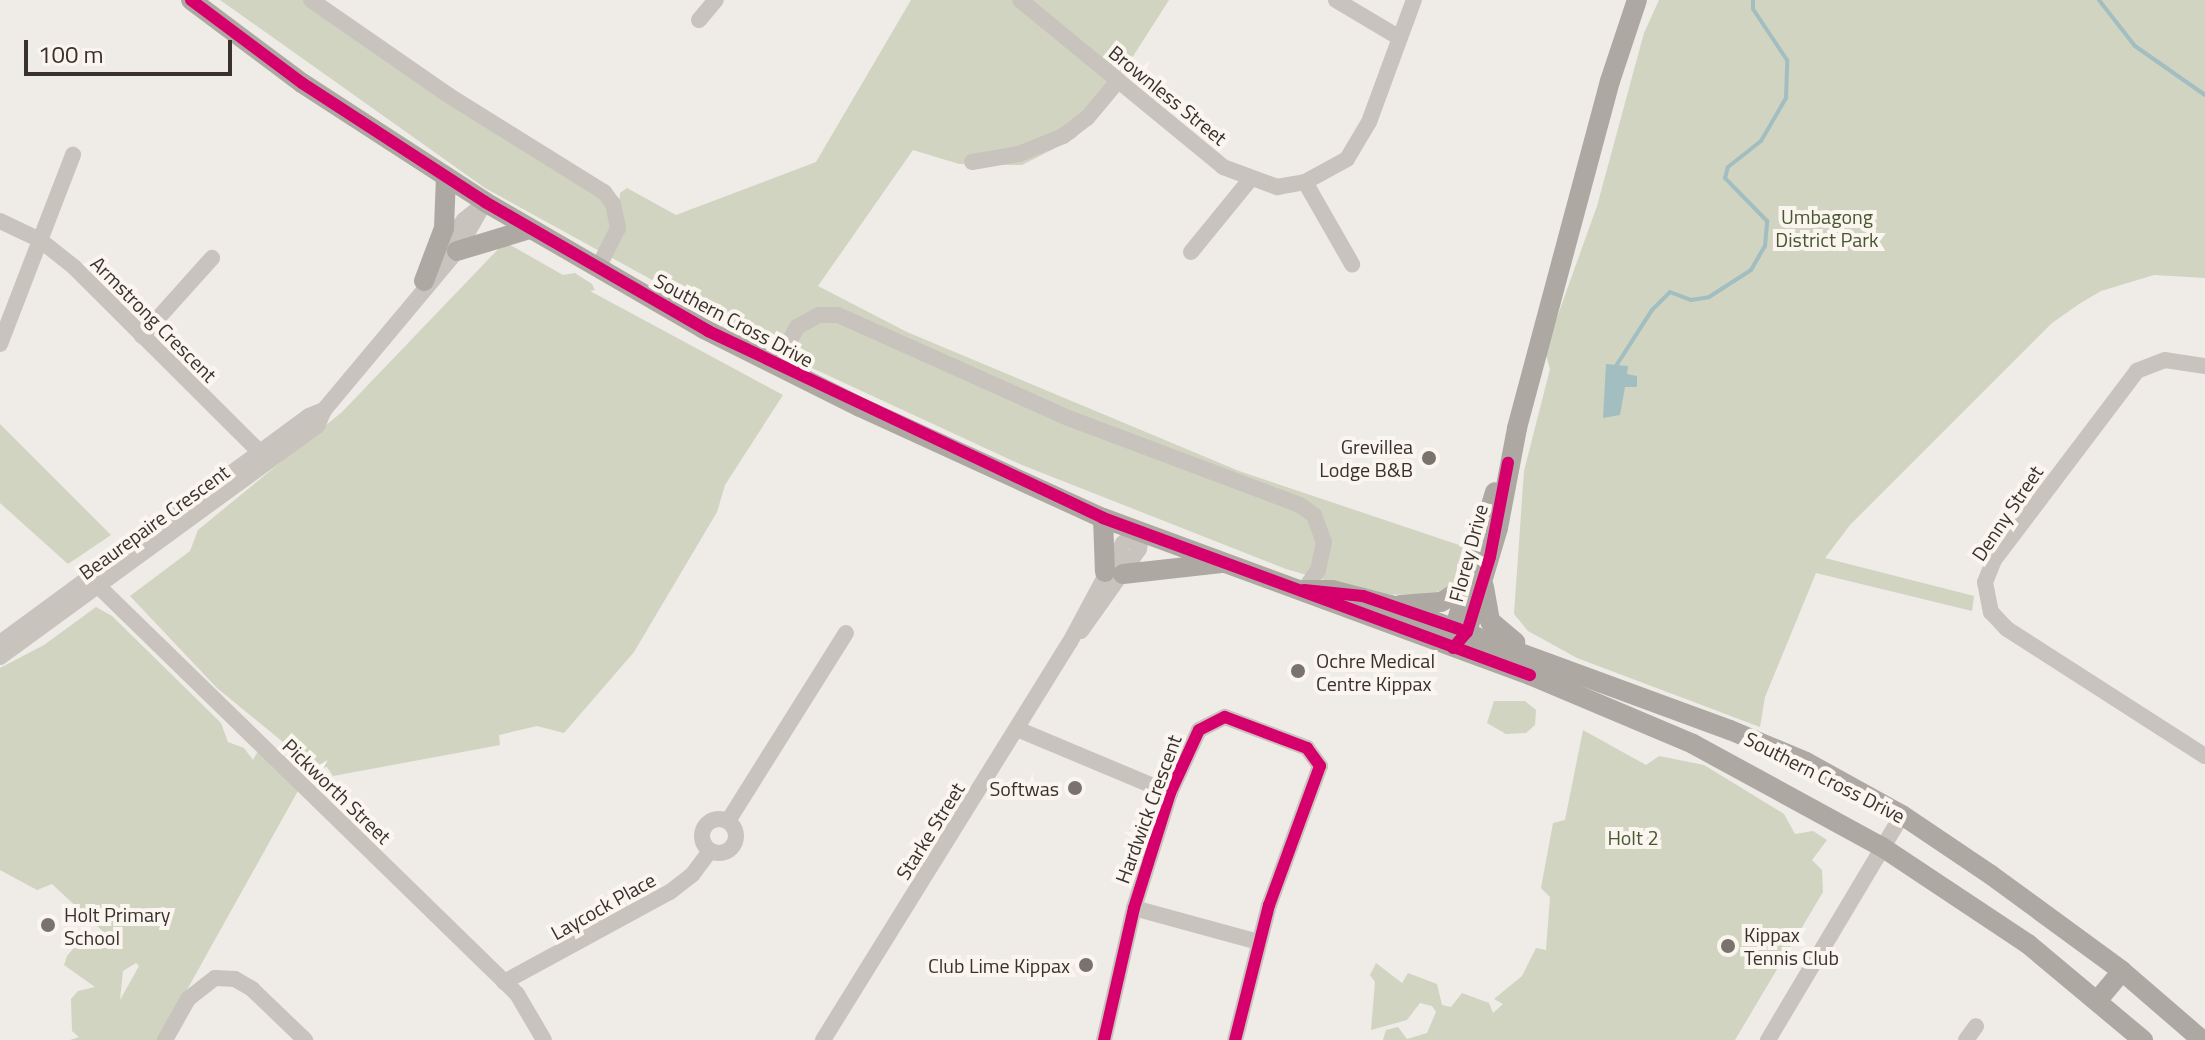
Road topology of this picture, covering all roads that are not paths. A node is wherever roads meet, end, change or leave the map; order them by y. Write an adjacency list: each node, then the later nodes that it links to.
1 (191, 0): 13 (main road, Southern Cross Drive)
2 (311, 0): 24 (street)
3 (716, 0): 8 (street)
4 (1020, 0): 10 (street, Brownless Street)
5 (1336, 0): 9 (street)
6 (1414, 0): 9 (street, Brownless Street)
7 (1637, 0): 31 (main road, Florey Drive)
8 (699, 20)
9 (1400, 38): 15 (street, Brownless Street)
10 (1118, 81): 12 (street); 14 (street, Brownless Street)
11 (73, 155): 19 (street)
12 (972, 162)
13 (446, 177): 16 (main road, Southern Cross Drive); 25 (main road)
14 (1249, 181): 15 (street, Brownless Street); 21 (street)
15 (1305, 182): 23 (street)
16 (485, 202): 18 (main road, Southern Cross Drive); 20 (street, Beaurepaire Crescent); 25 (street, Beaurepaire Crescent)
17 (0, 221): 19 (street, Armstrong Crescent)
18 (530, 229): 20 (main road); 24 (main road, Southern Cross Drive)
19 (40, 240): 26 (street, Armstrong Crescent); 27 (street)
20 (457, 251): 25 (street, Beaurepaire Crescent)
21 (1191, 252)
22 (212, 258): 26 (street)
23 (1352, 264)
24 (598, 268): 28 (main road, Southern Cross Drive)
25 (420, 288): 30 (street, Beaurepaire Crescent)
26 (142, 336): 30 (street, Armstrong Crescent)
27 (0, 344)
28 (776, 366): 32 (main road, Southern Cross Drive); 39 (street, Southern Cross Drive)
29 (2205, 366): 47 (street, Denny Street)
30 (264, 457): 37 (street, Beaurepaire Crescent)
31 (1508, 463): 36 (main road, Florey Drive); 38 (main road, Florey Drive)
32 (1103, 518): 33 (main road, Southern Cross Drive); 35 (main road)
33 (1142, 531): 34 (main road, Southern Cross Drive); 35 (street, Starke Street)
34 (1227, 562): 35 (main road); 39 (main road, Southern Cross Drive)
35 (1114, 573): 46 (street, Starke Street)
36 (1483, 579): 42 (main road, Florey Drive); 44 (main road)
37 (95, 583): 43 (street, Beaurepaire Crescent); 56 (street, Pickworth Street)
38 (1464, 588): 40 (main road); 42 (main road, Florey Drive)
39 (1304, 590): 40 (main road, Southern Cross Drive); 42 (main road, Southern Cross Drive)
40 (1390, 605): 42 (main road, Southern Cross Drive)
41 (846, 633): 50 (street, Laycock Place)
42 (1457, 636): 44 (main road, Southern Cross Drive)
43 (4, 648)
44 (1576, 683): 45 (main road, Southern Cross Drive)
45 (1608, 695): 49 (main road, Southern Cross Drive); 51 (main road, Southern Cross Drive)
46 (1017, 729): 48 (street, Hardwick Crescent); 61 (street, Starke Street)
47 (2205, 756)
48 (1170, 793): 53 (street, Hardwick Crescent); 54 (street, Hardwick Crescent)
49 (1902, 815): 51 (street); 55 (main road, Southern Cross Drive)
50 (728, 821): 52 (street, Laycock Place); 52 (street, Laycock Place)
51 (1882, 847): 57 (main road, Southern Cross Drive); 64 (street)
52 (710, 851): 56 (street, Laycock Place)
53 (1134, 908): 54 (street, Hardwick Crescent); 62 (street, Hardwick Crescent)
54 (1258, 942): 63 (street, Hardwick Crescent)
55 (2122, 971): 57 (main road); 66 (main road, Southern Cross Drive)
56 (504, 982): 60 (street, Pickworth Street)
57 (2097, 1001): 65 (main road, Southern Cross Drive)
58 (165, 1040): 59 (street)
59 (305, 1040)
60 (544, 1040)
61 (823, 1040)
62 (1104, 1040)
63 (1235, 1040)
64 (1768, 1040)
65 (2143, 1040)
66 (2202, 1040)

